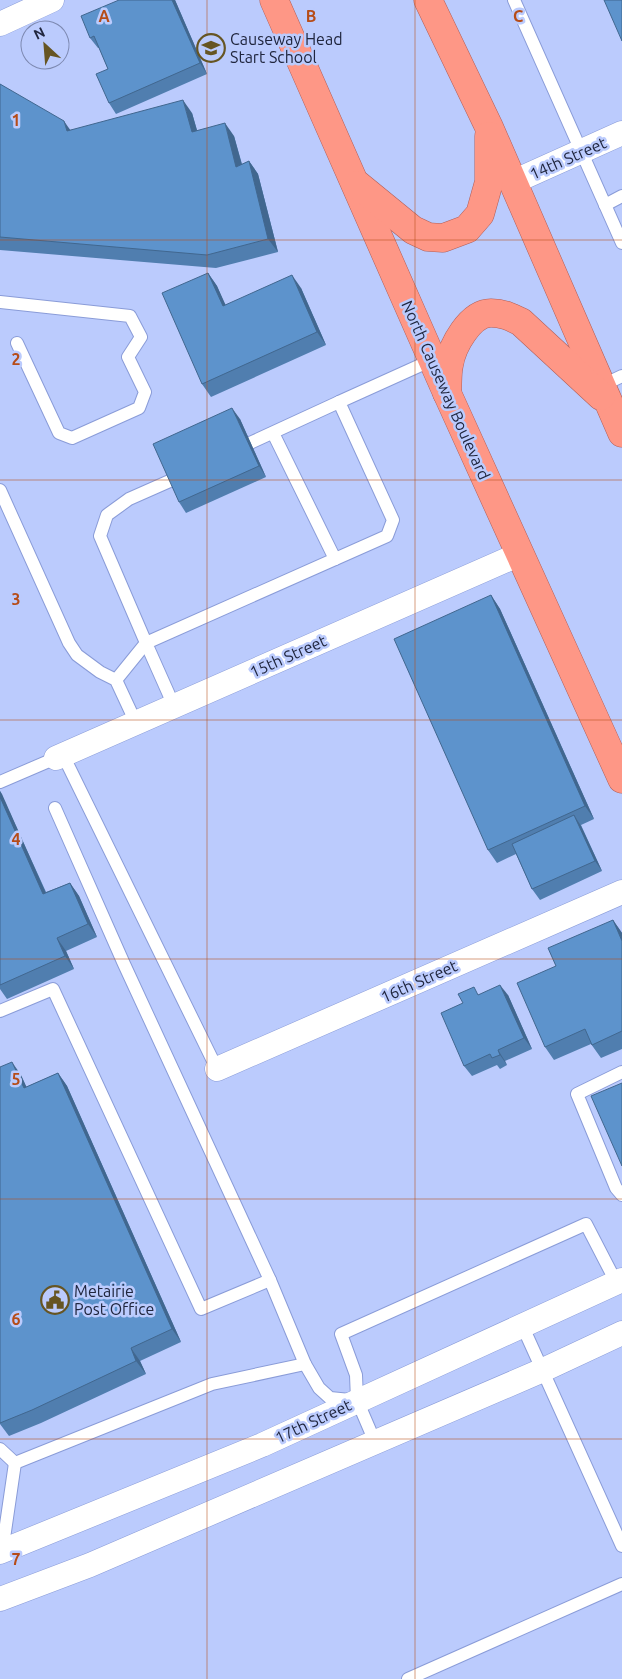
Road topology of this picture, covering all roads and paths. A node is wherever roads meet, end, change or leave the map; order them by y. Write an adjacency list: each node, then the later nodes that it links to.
1 (52, 0): 5 (street)
2 (274, 0): 10 (highway, North Causeway Boulevard)
3 (428, 0): 6 (highway)
4 (514, 0): 8 (lane)
5 (0, 24)
6 (489, 127): 9 (highway); 10 (highway)
7 (622, 133): 8 (street, 14th Street)
8 (582, 151): 9 (street, 14th Street); 12 (lane)
9 (513, 182): 17 (highway)
10 (354, 183): 16 (highway, North Causeway Boulevard)
11 (622, 196): 12 (lane)
12 (605, 204): 13 (lane)
13 (622, 243)
14 (0, 302): 15 (lane)
15 (17, 343)
16 (432, 360): 18 (highway, North Causeway Boulevard); 19 (lane)
17 (610, 388): 18 (highway); 21 (highway)
18 (447, 394): 25 (highway, North Causeway Boulevard)
19 (339, 402): 20 (lane); 26 (lane)
20 (273, 433): 22 (lane); 26 (lane)
21 (622, 433)
22 (250, 443)
23 (172, 480): 27 (lane)
24 (0, 490): 28 (lane)
25 (520, 554): 29 (street, 15th Street); 32 (highway, North Causeway Boulevard)
26 (334, 558): 27 (lane)
27 (146, 643): 28 (lane); 29 (lane)
28 (116, 680): 30 (lane)
29 (174, 706): 30 (street, 15th Street)
30 (136, 723): 31 (street, 15th Street)
31 (60, 756): 33 (lane); 37 (lane)
32 (622, 779)
33 (0, 782)
34 (55, 808): 40 (lane)
35 (622, 892): 37 (street, 16th Street)
36 (0, 1011): 40 (lane)
37 (217, 1069)
38 (622, 1072): 39 (lane)
39 (622, 1194)
40 (270, 1280): 44 (lane)
41 (619, 1281): 42 (street, 17th Street); 46 (lane)
42 (522, 1325): 45 (lane); 46 (street, 17th Street)
43 (622, 1333): 45 (street)
44 (305, 1364): 46 (lane); 49 (lane)
45 (543, 1370): 47 (street); 50 (lane)
46 (357, 1400): 47 (lane); 51 (street, 17th Street)
47 (376, 1442): 53 (street)
48 (0, 1449): 49 (lane)
49 (15, 1463): 51 (lane)
50 (622, 1546)
51 (1, 1552)
52 (622, 1584): 54 (lane)
53 (0, 1599)
54 (408, 1679)

